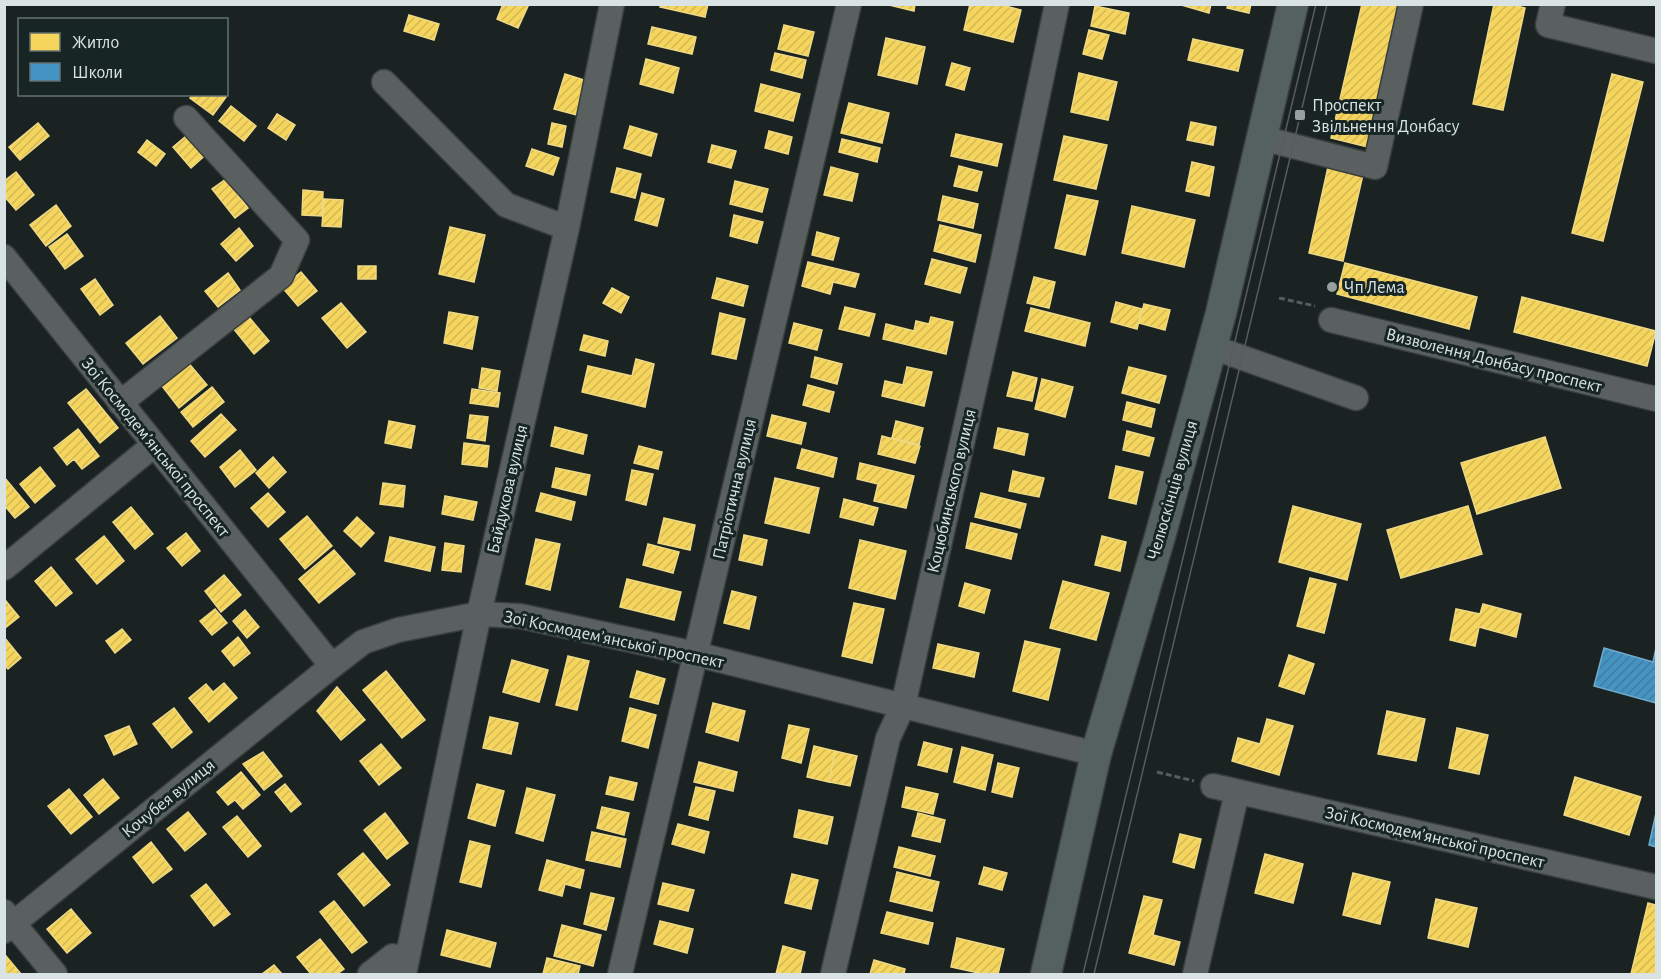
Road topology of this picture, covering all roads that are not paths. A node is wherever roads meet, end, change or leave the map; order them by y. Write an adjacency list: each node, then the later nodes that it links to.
1 (612, 4): 11 (street, Байдукова вулиця)
2 (849, 4): 21 (street, Патріотична вулиця)
3 (1057, 4): 23 (street, Коцюбинського вулиця)
4 (1293, 4): 10 (main road, Челюскінців вулиця)
5 (1411, 4): 10 (street)
6 (1553, 4): 7 (street)
7 (1656, 51)
8 (384, 82): 11 (street)
9 (186, 118): 17 (street)
10 (1262, 138): 14 (main road, Челюскінців вулиця)
11 (567, 228): 20 (street, Байдукова вулиця)
12 (4, 257): 17 (street, Зої Космодем’янської проспект)
13 (1331, 320): 16 (street, Визволення Донбасу проспект)
14 (1212, 347): 15 (street); 24 (main road, Челюскінців вулиця)
15 (1356, 398)
16 (1656, 399)
17 (120, 403): 18 (street, Зої Космодем’янської проспект)
18 (154, 445): 19 (street); 22 (street, Зої Космодем’янської проспект)
19 (4, 568)
20 (479, 614): 21 (street, Зої Космодем’янської проспект); 22 (street, Зої Космодем’янської проспект); 29 (street, Байдукова вулиця)
21 (695, 654): 23 (street, Зої Космодем’янської проспект); 32 (street, Патріотична вулиця)
22 (332, 666): 28 (street, Кочубея вулиця)
23 (903, 706): 24 (street, Зої Космодем’янської проспект); 33 (street, Коцюбинського вулиця)
24 (1096, 754): 34 (main road, Челюскінців вулиця)
25 (1213, 786): 26 (street, Зої Космодем’янської проспект)
26 (1237, 792): 27 (street, Зої Космодем’янської проспект); 35 (street)
27 (1656, 887)
28 (8, 922): 30 (street)
29 (406, 967): 31 (street)
30 (55, 975)
31 (370, 975)
32 (620, 975)
33 (833, 975)
34 (1046, 975)
35 (1196, 975)

